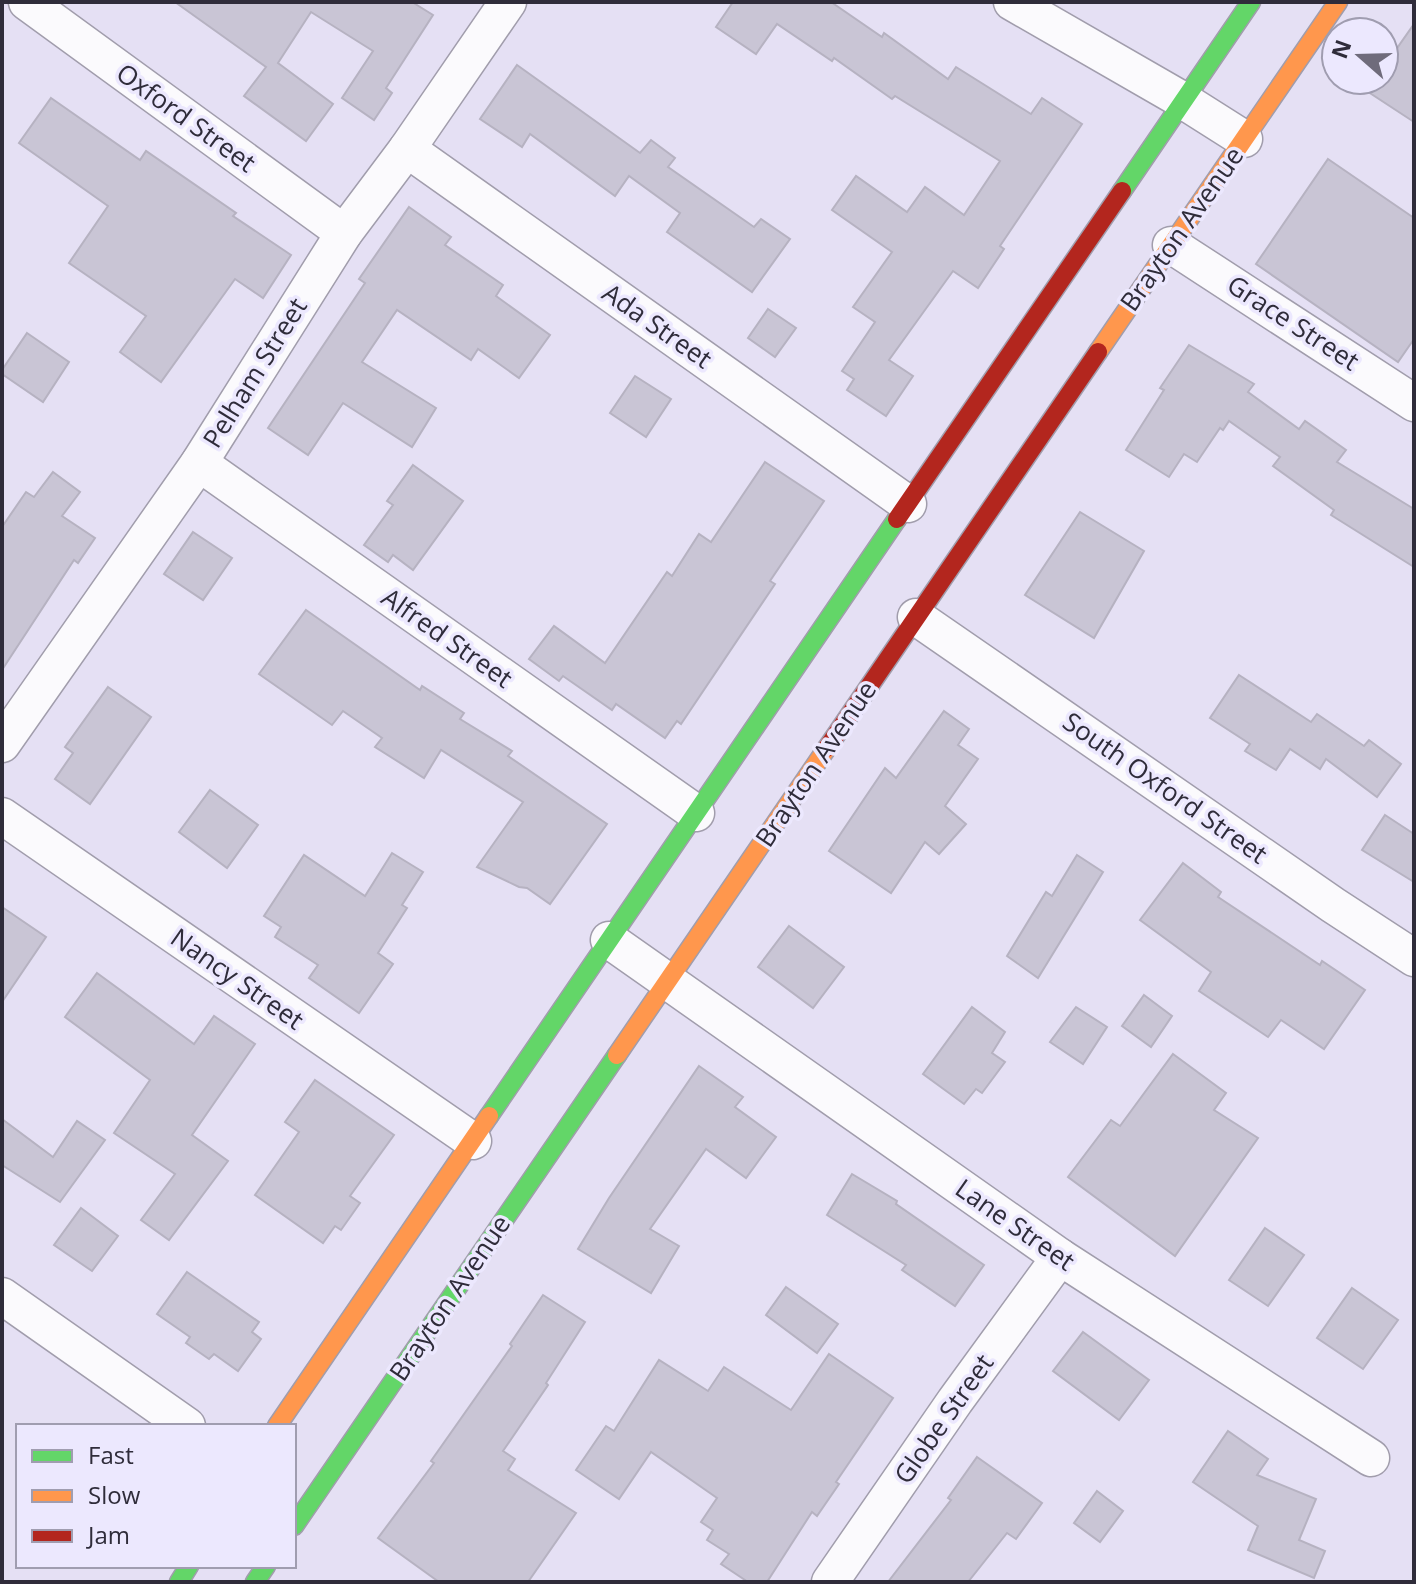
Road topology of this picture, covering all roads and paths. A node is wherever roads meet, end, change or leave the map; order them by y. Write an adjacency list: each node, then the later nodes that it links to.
1 (27, 2): 9 (street, Oxford Street)
2 (508, 2): 8 (street, Pelham Street)
3 (1012, 2): 6 (street)
4 (1251, 2): 6 (main road)
5 (1338, 2): 7 (main road, Brayton Avenue)
6 (1184, 101): 7 (street); 13 (main road)
7 (1244, 139): 10 (main road, Brayton Avenue)
8 (407, 149): 9 (street, Pelham Street); 13 (street, Ada Street)
9 (344, 233): 12 (street, Pelham Street)
10 (1171, 245): 11 (street, Grace Street); 14 (main road, Brayton Avenue)
11 (1414, 403)
12 (199, 463): 15 (street, Pelham Street); 16 (street, Alfred Street)
13 (908, 504): 16 (main road)
14 (916, 617): 19 (street, South Oxford Street); 20 (main road, Brayton Avenue)
15 (2, 744)
16 (696, 813): 18 (main road)
17 (2, 816): 21 (street, Nancy Street)
18 (609, 940): 20 (street, Lane Street); 21 (main road)
19 (1414, 958)
20 (667, 980): 22 (street, Lane Street); 27 (main road, Brayton Avenue)
21 (473, 1141): 25 (main road)
22 (1060, 1257): 26 (street, Lane Street); 28 (street, Globe Street)
23 (2, 1296): 24 (street)
24 (184, 1424)
25 (278, 1424)
26 (1371, 1458)
27 (296, 1523)
28 (830, 1582)

